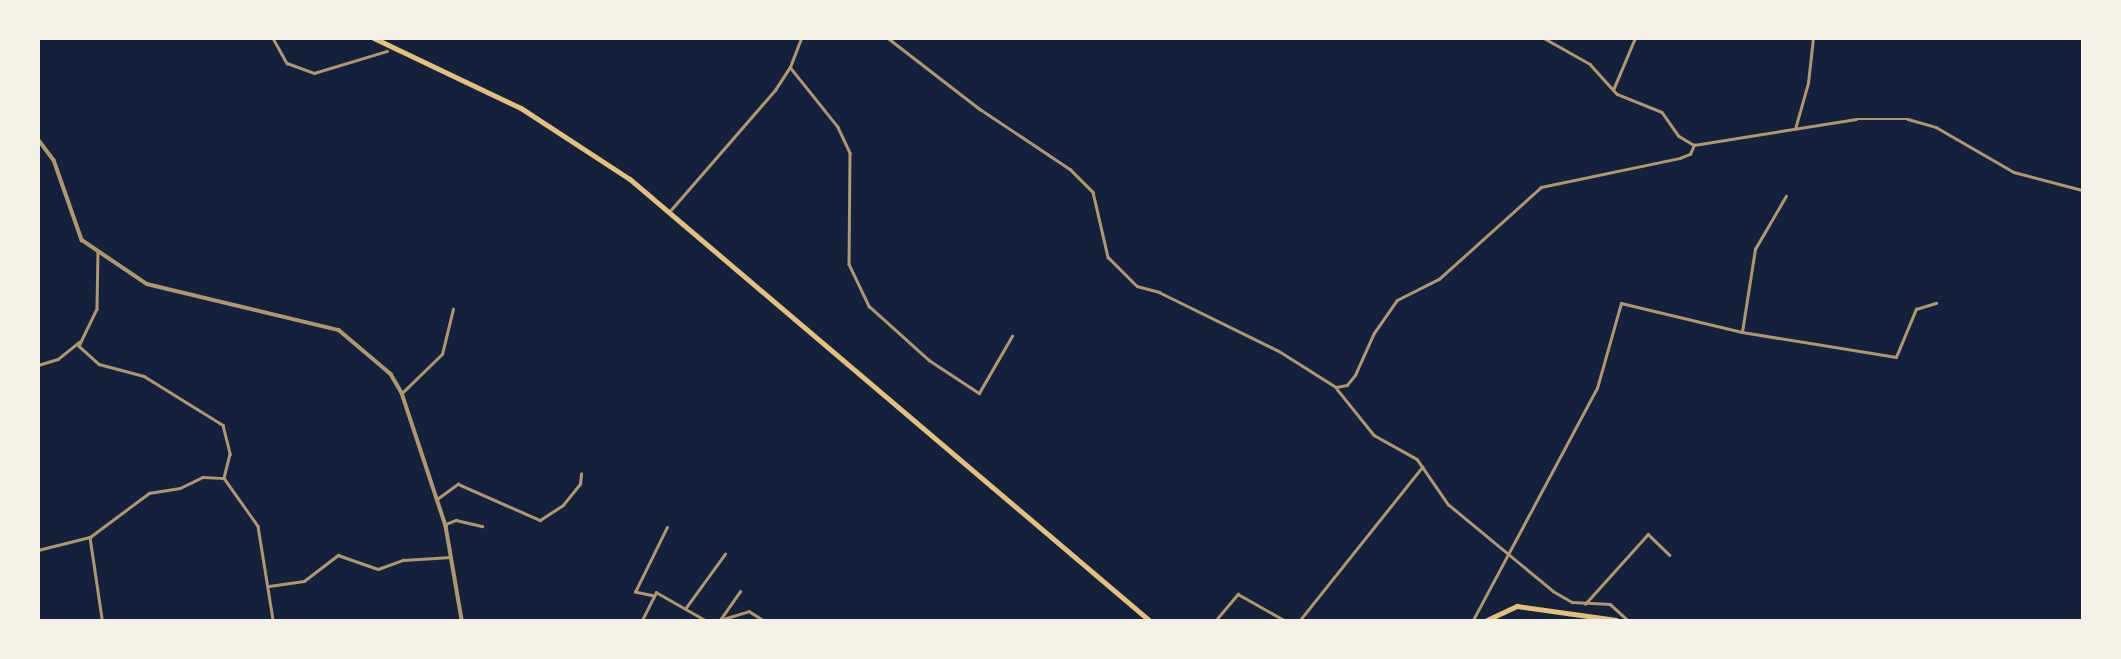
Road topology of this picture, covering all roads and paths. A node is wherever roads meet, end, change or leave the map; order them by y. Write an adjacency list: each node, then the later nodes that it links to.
1 (273, 38): 8 (street)
2 (801, 38): 9 (street)
3 (888, 38): 24 (street)
4 (1544, 38): 10 (street)
5 (1634, 38): 10 (street)
6 (1813, 38): 11 (street)
7 (375, 39): 16 (main road)
8 (387, 51)
9 (790, 67): 16 (street); 21 (street)
10 (1613, 90): 13 (street)
11 (1795, 130): 13 (street); 14 (street)
12 (38, 139): 17 (street)
13 (1694, 145): 24 (street)
14 (2082, 190)
15 (1786, 197): 20 (street)
16 (669, 212): 52 (main road)
17 (98, 250): 22 (street); 25 (street)
18 (1936, 303): 20 (street)
19 (453, 309): 25 (street)
20 (1742, 332): 35 (street)
21 (1012, 336)
22 (79, 342): 23 (street); 28 (street)
23 (38, 365)
24 (1336, 387): 26 (street)
25 (402, 393): 29 (street)
26 (1423, 466): 35 (street); 55 (street)
27 (581, 474): 29 (street)
28 (224, 478): 33 (street); 39 (street)
29 (437, 499): 30 (street)
30 (446, 524): 31 (street); 38 (street)
31 (482, 526)
32 (667, 527): 41 (street)
33 (90, 537): 34 (street); 44 (street)
34 (38, 550)
35 (1509, 551): 42 (street); 56 (street)
36 (725, 554): 43 (street)
37 (1670, 555): 42 (street)
38 (452, 557): 39 (street); 48 (street)
39 (270, 586): 47 (street)
40 (740, 591): 46 (street)
41 (654, 596): 43 (street); 49 (street)
42 (1585, 604): 59 (street)
43 (685, 609): 50 (street)
44 (102, 618)
45 (1578, 618): 57 (main road); 58 (main road)
46 (720, 620): 51 (street)
47 (273, 621)
48 (462, 621)
49 (642, 621)
50 (705, 621)
51 (763, 621)
52 (1149, 621)
53 (1216, 621): 54 (street)
54 (1284, 621)
55 (1300, 621)
56 (1473, 621)
57 (1487, 621)
58 (1616, 621)
59 (1628, 621)

